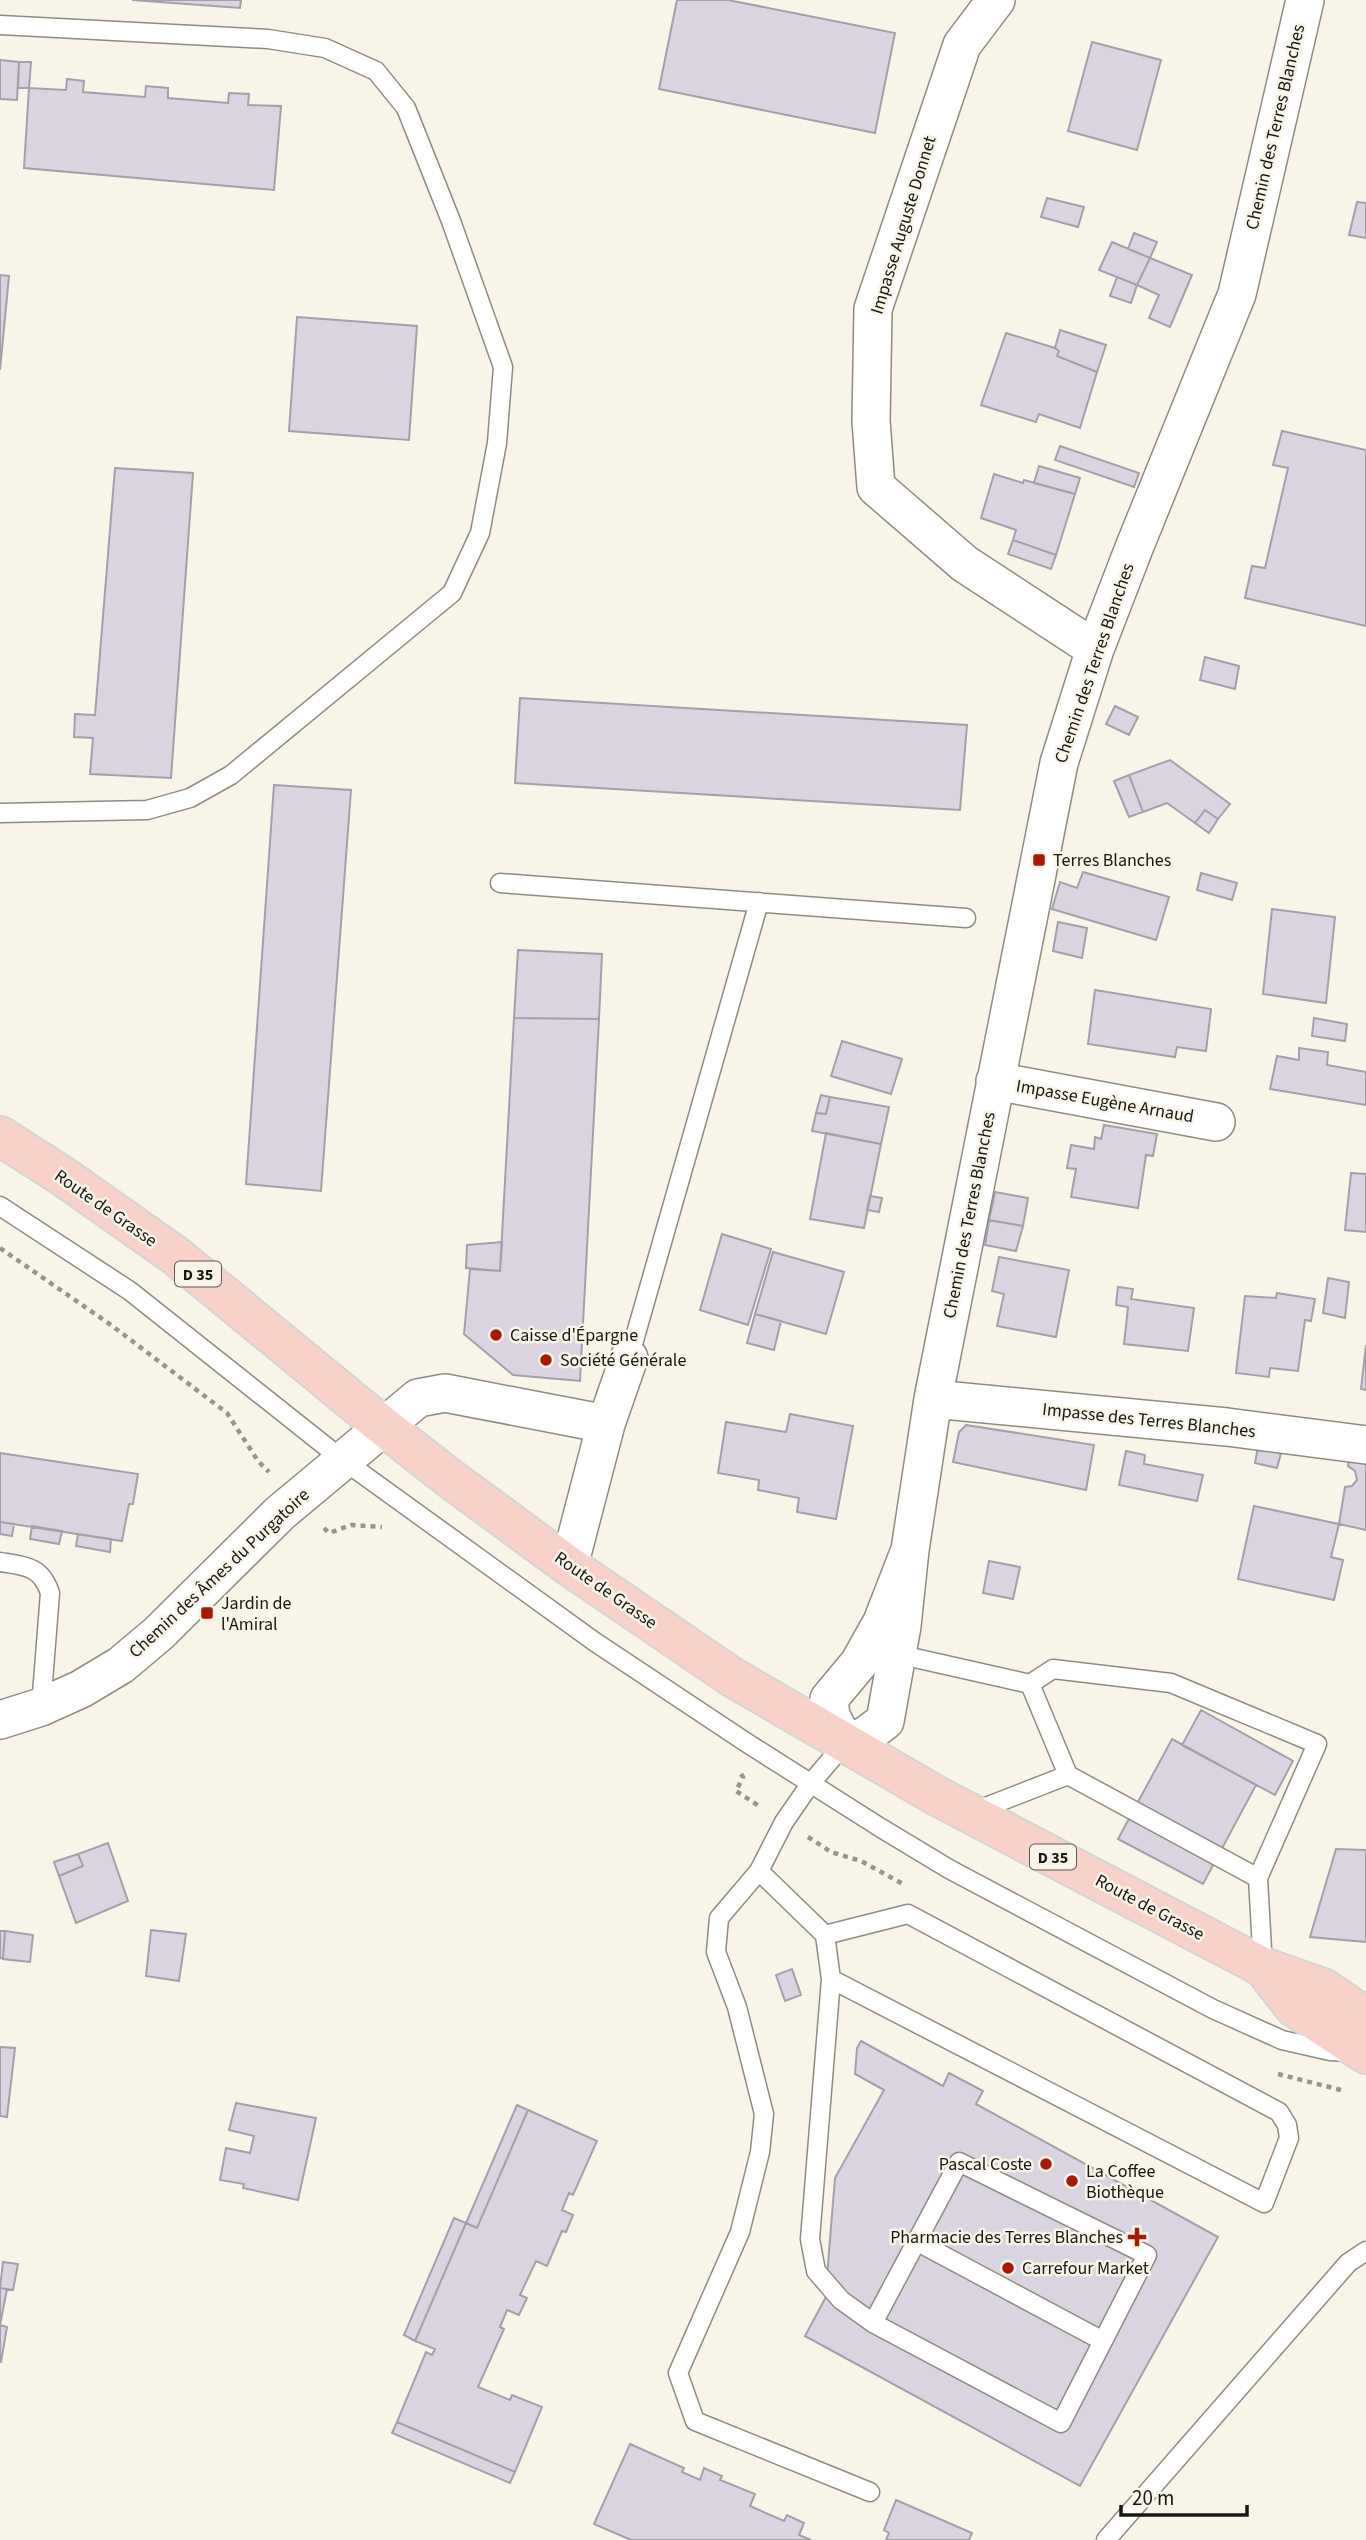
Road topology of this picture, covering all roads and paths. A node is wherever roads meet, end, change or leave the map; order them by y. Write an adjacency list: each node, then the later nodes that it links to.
1 (996, 0): 4 (street, Impasse Auguste Donnet)
2 (1305, 0): 4 (street, Chemin des Terres Blanches)
3 (0, 25): 5 (lane)
4 (1096, 649): 9 (street, Chemin des Terres Blanches)
5 (0, 813)
6 (500, 883): 7 (lane)
7 (758, 902): 8 (lane); 14 (lane)
8 (966, 918)
9 (995, 1081): 10 (street, Impasse Eugène Arnaud); 15 (street, Chemin des Terres Blanches)
10 (1216, 1122)
11 (0, 1136): 17 (main road, Route de Grasse / D 35)
12 (0, 1206): 20 (lane)
13 (0, 1248): 19 (path)
14 (629, 1358): 16 (street)
15 (933, 1399): 18 (street, Impasse des Terres Blanches); 21 (street, Chemin des Terres Blanches)
16 (606, 1424): 17 (street, Chemin des Âmes du Purgatoire); 23 (street)
17 (384, 1427): 20 (street, Chemin des Âmes du Purgatoire); 23 (main road, Route de Grasse / D 35)
18 (1366, 1445)
19 (258, 1461)
20 (333, 1468): 26 (street, Chemin des Âmes du Purgatoire); 30 (lane)
21 (910, 1550): 24 (street, Chemin des Terres Blanches); 28 (street, Chemin des Terres Blanches)
22 (0, 1562): 26 (lane)
23 (569, 1566): 28 (main road, Route de Grasse / D 35)
24 (897, 1654): 25 (lane); 28 (street, Chemin des Terres Blanches)
25 (1030, 1684): 29 (lane); 33 (lane)
26 (41, 1707): 27 (street, Chemin des Âmes du Purgatoire)
27 (0, 1720)
28 (845, 1743): 30 (lane); 31 (main road, Route de Grasse / D 35)
29 (1068, 1775): 31 (lane); 33 (lane)
30 (811, 1783): 32 (lane); 37 (lane)
31 (970, 1813): 35 (main road, Route de Grasse / D 35)
32 (759, 1871): 34 (lane); 42 (lane)
33 (1258, 1878): 35 (lane)
34 (825, 1935): 36 (lane); 36 (lane)
35 (1264, 1967): 37 (main road, Route de Grasse / D 35)
36 (831, 1979): 40 (lane)
37 (1366, 2044)
38 (916, 2241): 40 (lane); 41 (lane); 41 (lane)
39 (1366, 2251): 43 (lane)
40 (873, 2323): 41 (lane)
41 (1103, 2341)
42 (870, 2492)
43 (1106, 2540)

